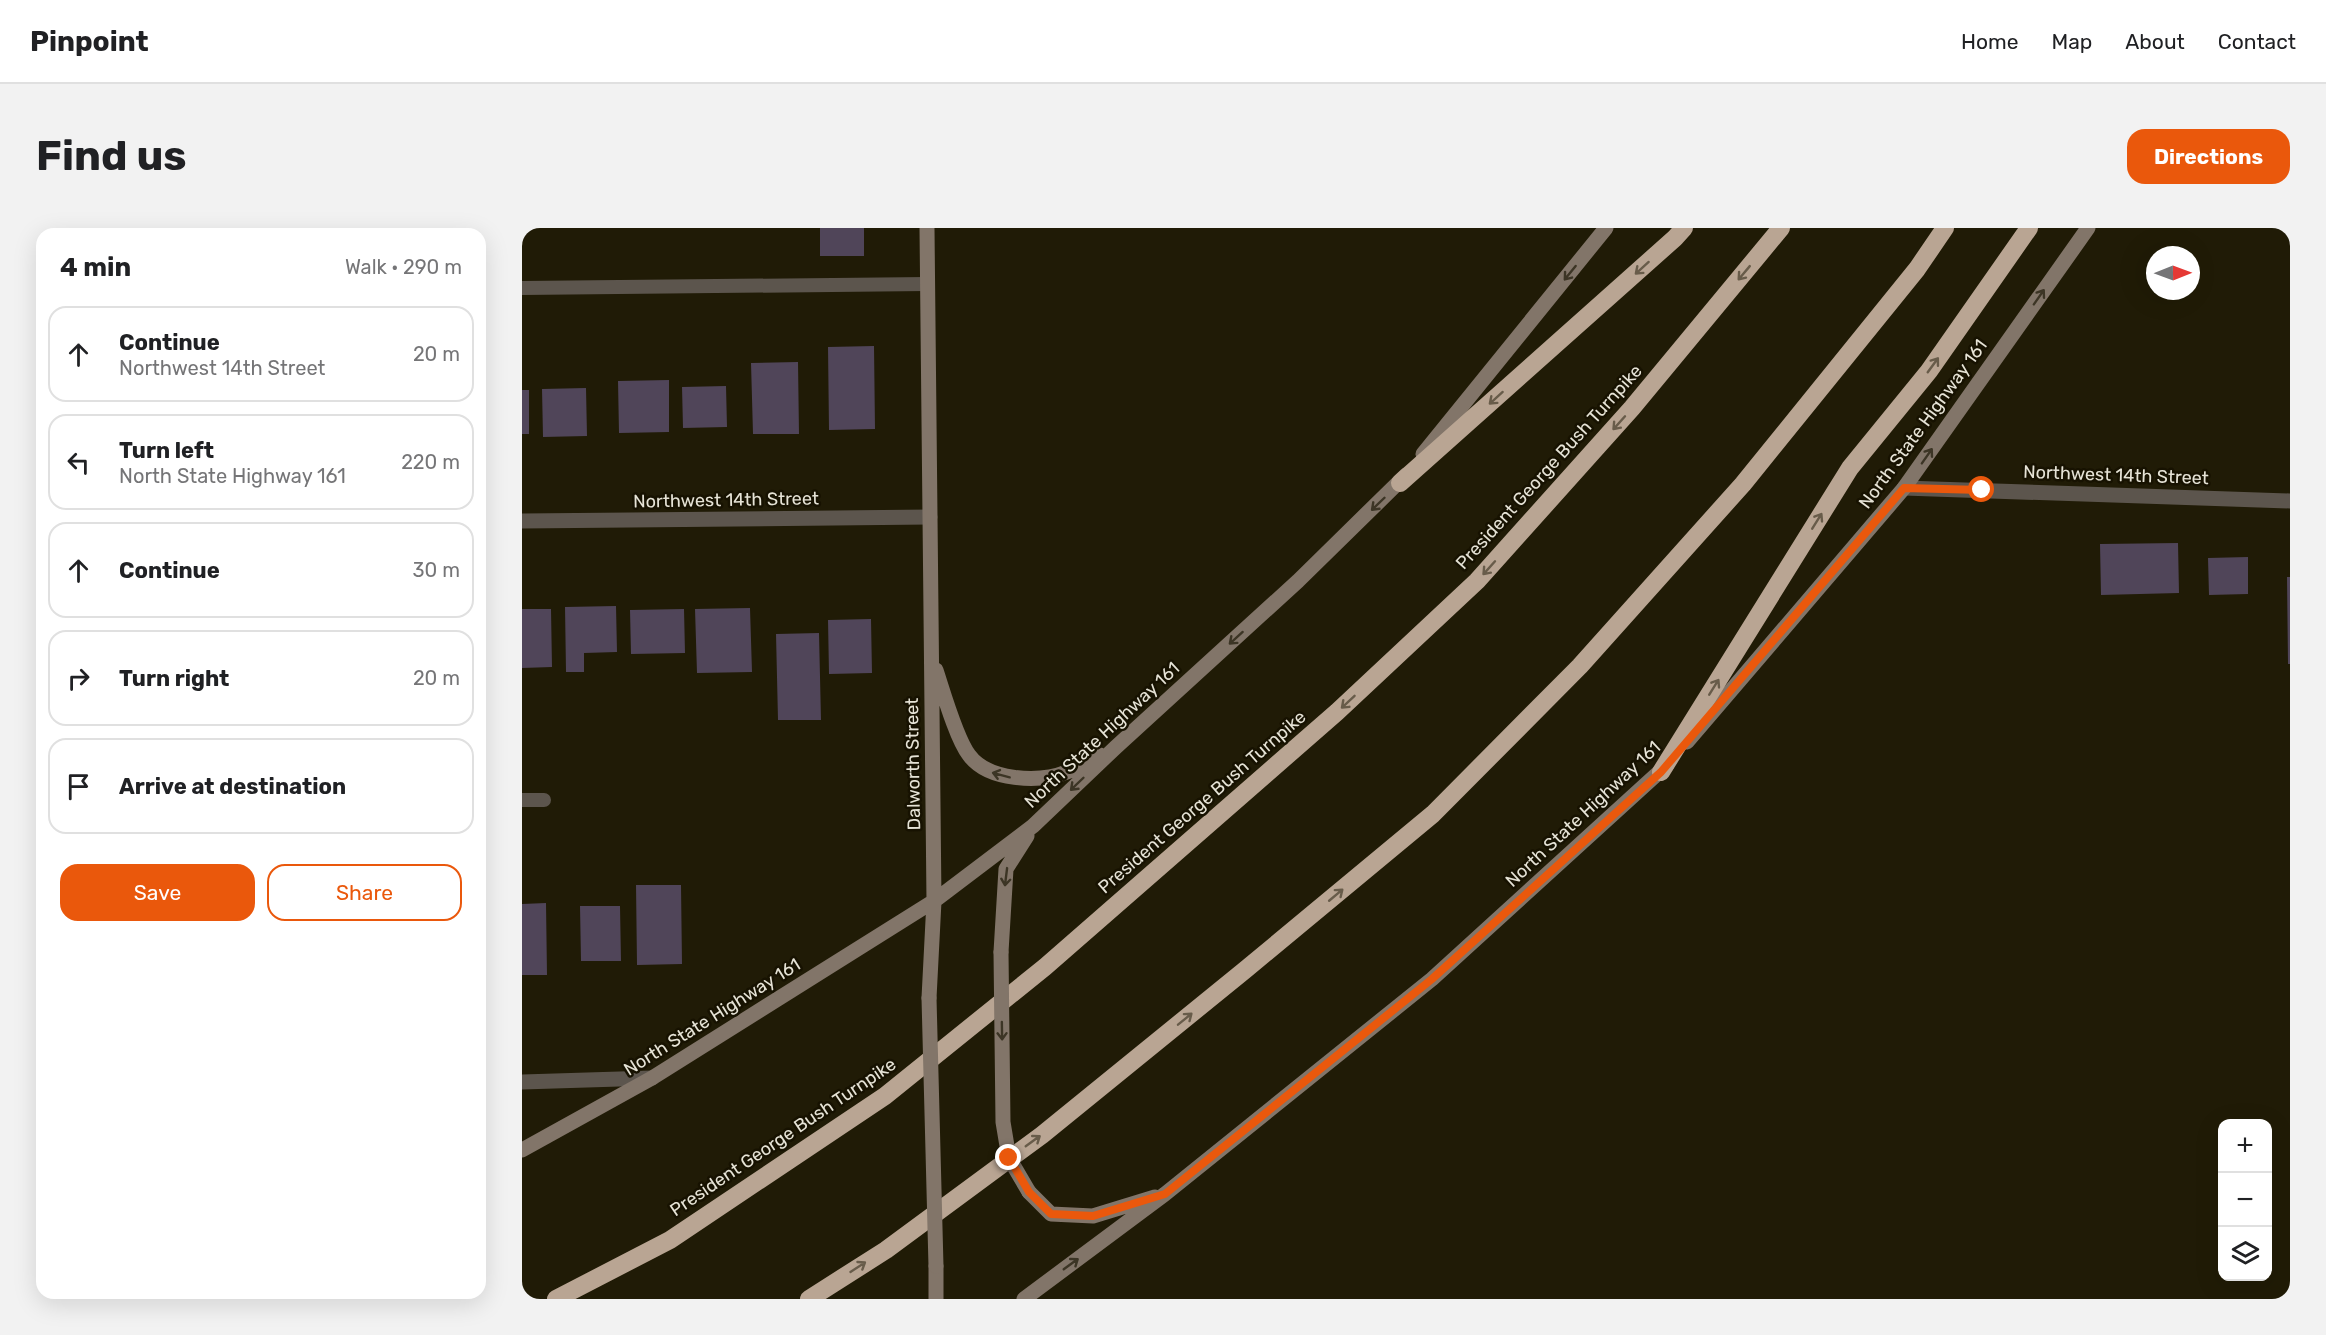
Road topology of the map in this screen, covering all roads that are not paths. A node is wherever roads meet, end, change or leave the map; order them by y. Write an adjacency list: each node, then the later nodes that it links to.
1 (927, 228): 8 (main road, Dalworth Street)
2 (1606, 228): 10 (main road, North State Highway 161, one-way to 10)
3 (1684, 228): 10 (highway, one-way to 10)
4 (1781, 228): 26 (highway, President George Bush Turnpike, one-way to 26)
5 (1945, 228): 27 (highway, one-way to 5)
6 (2029, 228): 17 (highway, one-way to 6)
7 (2088, 228): 11 (main road, North State Highway 161, one-way to 7)
8 (927, 284): 9 (lane); 13 (main road, Dalworth Street)
9 (522, 288)
10 (1400, 483): 16 (main road, North State Highway 161, one-way to 16)
11 (1904, 488): 12 (street, Northwest 14th Street); 17 (main road, North State Highway 161)
12 (2290, 501)
13 (930, 518): 14 (street, Northwest 14th Street); 15 (main road, Dalworth Street)
14 (522, 521)
15 (932, 658): 16 (main road, one-way to 15); 21 (main road, Dalworth Street)
16 (1116, 747): 20 (main road, North State Highway 161, one-way to 20)
17 (1661, 772): 25 (main road, North State Highway 161)
18 (522, 800): 19 (lane)
19 (544, 800)
20 (1033, 826): 21 (main road, North State Highway 161); 25 (main road, one-way to 25, bridge)
21 (934, 901): 22 (main road, North State Highway 161); 28 (main road, Dalworth Street, bridge)
22 (652, 1078): 23 (street); 24 (main road, North State Highway 161)
23 (522, 1082)
24 (522, 1150)
25 (1165, 1194): 29 (main road, North State Highway 161, one-way to 25)
26 (556, 1299)
27 (809, 1299)
28 (936, 1299)
29 (1024, 1299)

